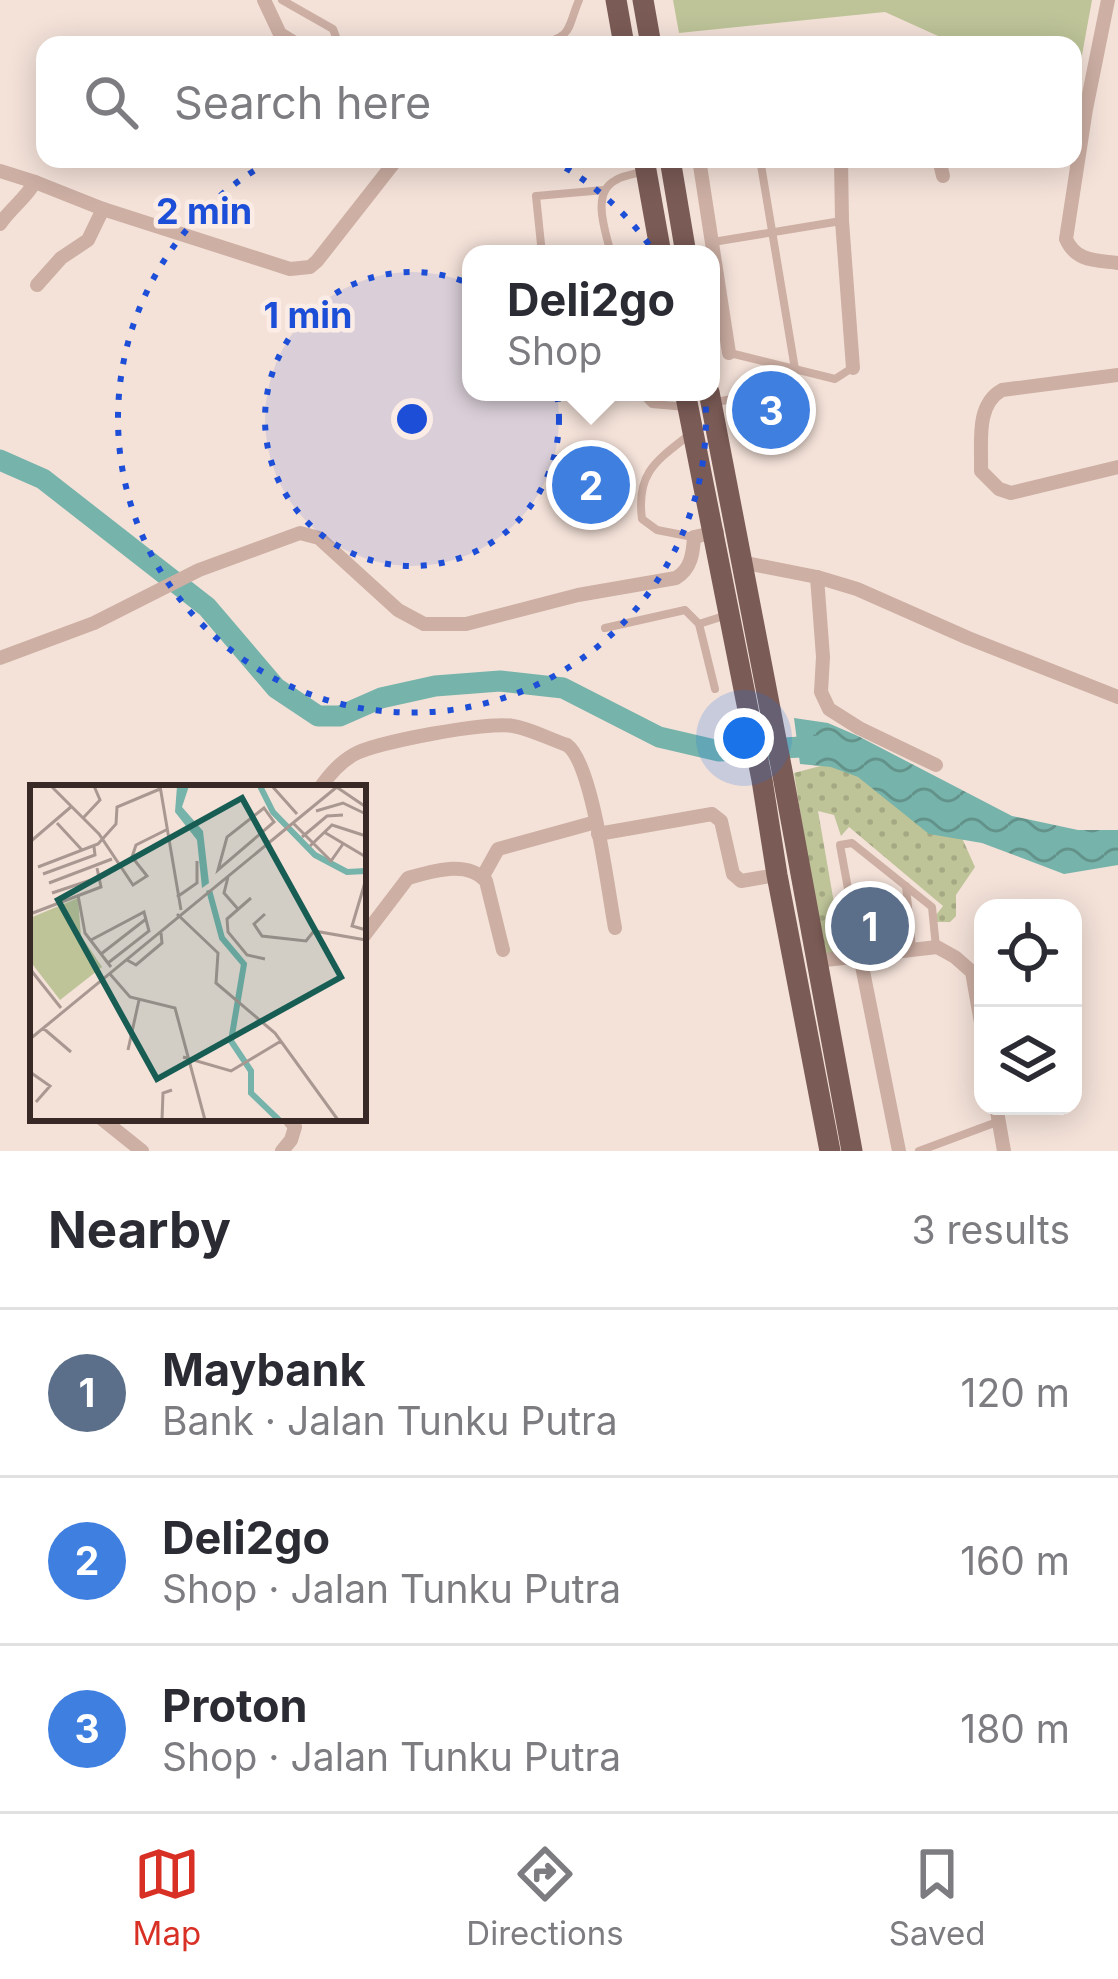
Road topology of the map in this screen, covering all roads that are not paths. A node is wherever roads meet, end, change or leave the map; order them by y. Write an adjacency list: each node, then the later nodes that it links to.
1 (264, 0): 7 (street)
2 (282, 0): 8 (lane)
3 (579, 0): 9 (lane)
4 (616, 0): 10 (main road)
5 (643, 0): 11 (main road)
6 (1108, 0): 12 (street)
7 (283, 36)
8 (336, 36)
9 (564, 36)
10 (624, 36)
11 (649, 36)
12 (1082, 101)
13 (390, 168): 26 (street)
14 (639, 168): 25 (lane)
15 (646, 168): 33 (main road)
16 (672, 168): 34 (main road)
17 (700, 168): 30 (street)
18 (761, 168): 29 (lane)
19 (841, 168): 27 (street)
20 (941, 168): 23 (street)
21 (1074, 168): 36 (street)
22 (0, 171): 24 (street)
23 (943, 176)
24 (35, 182): 26 (street); 28 (street)
25 (604, 190): 31 (lane); 32 (lane)
26 (103, 209): 37 (street)
27 (842, 221): 29 (lane); 40 (street)
28 (0, 224)
29 (772, 232): 30 (lane); 41 (lane)
30 (712, 242): 35 (street)
31 (541, 245)
32 (608, 245)
33 (659, 245)
34 (684, 245)
35 (712, 245)
36 (1118, 261)
37 (37, 285)
38 (720, 294): 39 (street)
39 (729, 353): 41 (lane)
40 (853, 368): 41 (lane)
41 (795, 369)
42 (1118, 374): 50 (street)
43 (720, 398): 49 (lane)
44 (649, 401): 45 (lane)
45 (680, 401)
46 (698, 401): 48 (main road)
47 (698, 401): 51 (main road)
48 (692, 433): 51 (main road); 51 (lane)
49 (754, 440)
50 (1118, 467)
51 (714, 533): 52 (main road); 54 (main road); 57 (street)
52 (741, 562): 53 (street); 60 (main road)
53 (817, 577): 59 (street); 61 (street)
54 (730, 615): 55 (lane); 60 (main road)
55 (699, 624): 56 (lane); 58 (lane)
56 (605, 628)
57 (0, 658)
58 (715, 689)
59 (1118, 697)
60 (760, 713): 62 (main road)
61 (936, 765)
62 (773, 778): 65 (main road); 68 (main road)
63 (323, 785): 64 (street)
64 (597, 828): 65 (street); 66 (street); 69 (street)
65 (777, 875): 71 (main road)
66 (483, 876): 70 (street); 73 (street)
67 (906, 886): 72 (lane); 74 (lane); 75 (lane)
68 (811, 925): 71 (main road); 76 (main road)
69 (615, 928)
70 (366, 933)
71 (790, 944): 77 (main road)
72 (937, 947): 74 (street); 78 (street)
73 (503, 950)
74 (913, 950): 75 (street)
75 (860, 956): 76 (street); 87 (street)
76 (817, 961): 77 (main road); 86 (main road)
77 (798, 991): 85 (main road)
78 (978, 1007)
79 (995, 1115): 88 (lane)
80 (997, 1115): 89 (street)
81 (104, 1121): 83 (street)
82 (290, 1121): 84 (street)
83 (142, 1151)
84 (282, 1151)
85 (830, 1151)
86 (852, 1151)
87 (899, 1151)
88 (919, 1151)
89 (1004, 1151)

